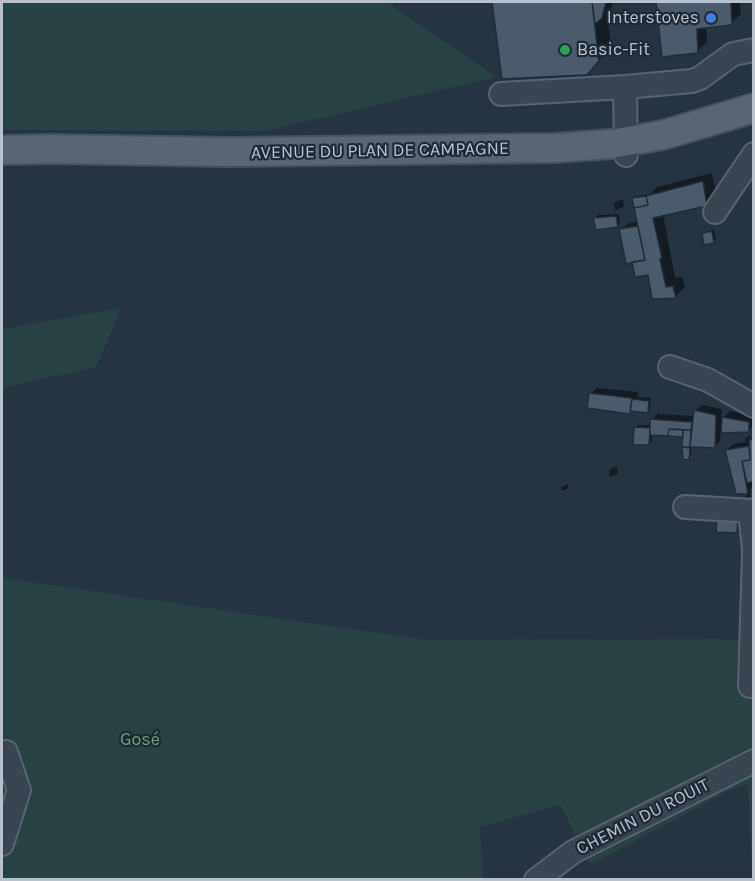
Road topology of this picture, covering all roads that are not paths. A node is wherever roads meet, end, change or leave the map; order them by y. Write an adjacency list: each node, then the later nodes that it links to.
1 (753, 50): 2 (street)
2 (625, 87): 3 (street); 6 (street)
3 (501, 94)
4 (753, 108): 6 (main road, AVENUE DU PLAN DE CAMPAGNE)
5 (753, 123): 6 (main road, AVENUE DU PLAN DE CAMPAGNE)
6 (626, 148): 7 (main road, AVENUE DU PLAN DE CAMPAGNE); 9 (main road, AVENUE DU PLAN DE CAMPAGNE)
7 (2, 150)
8 (753, 154): 10 (street)
9 (2, 169)
10 (715, 212)
11 (670, 367): 12 (street)
12 (753, 406)
13 (685, 507): 14 (street)
14 (752, 511): 15 (street)
15 (753, 551): 16 (street)
16 (750, 686)
17 (6, 752): 19 (street)
18 (753, 761): 20 (street, CHEMIN DU ROUIT)
19 (2, 843)
20 (536, 879)

